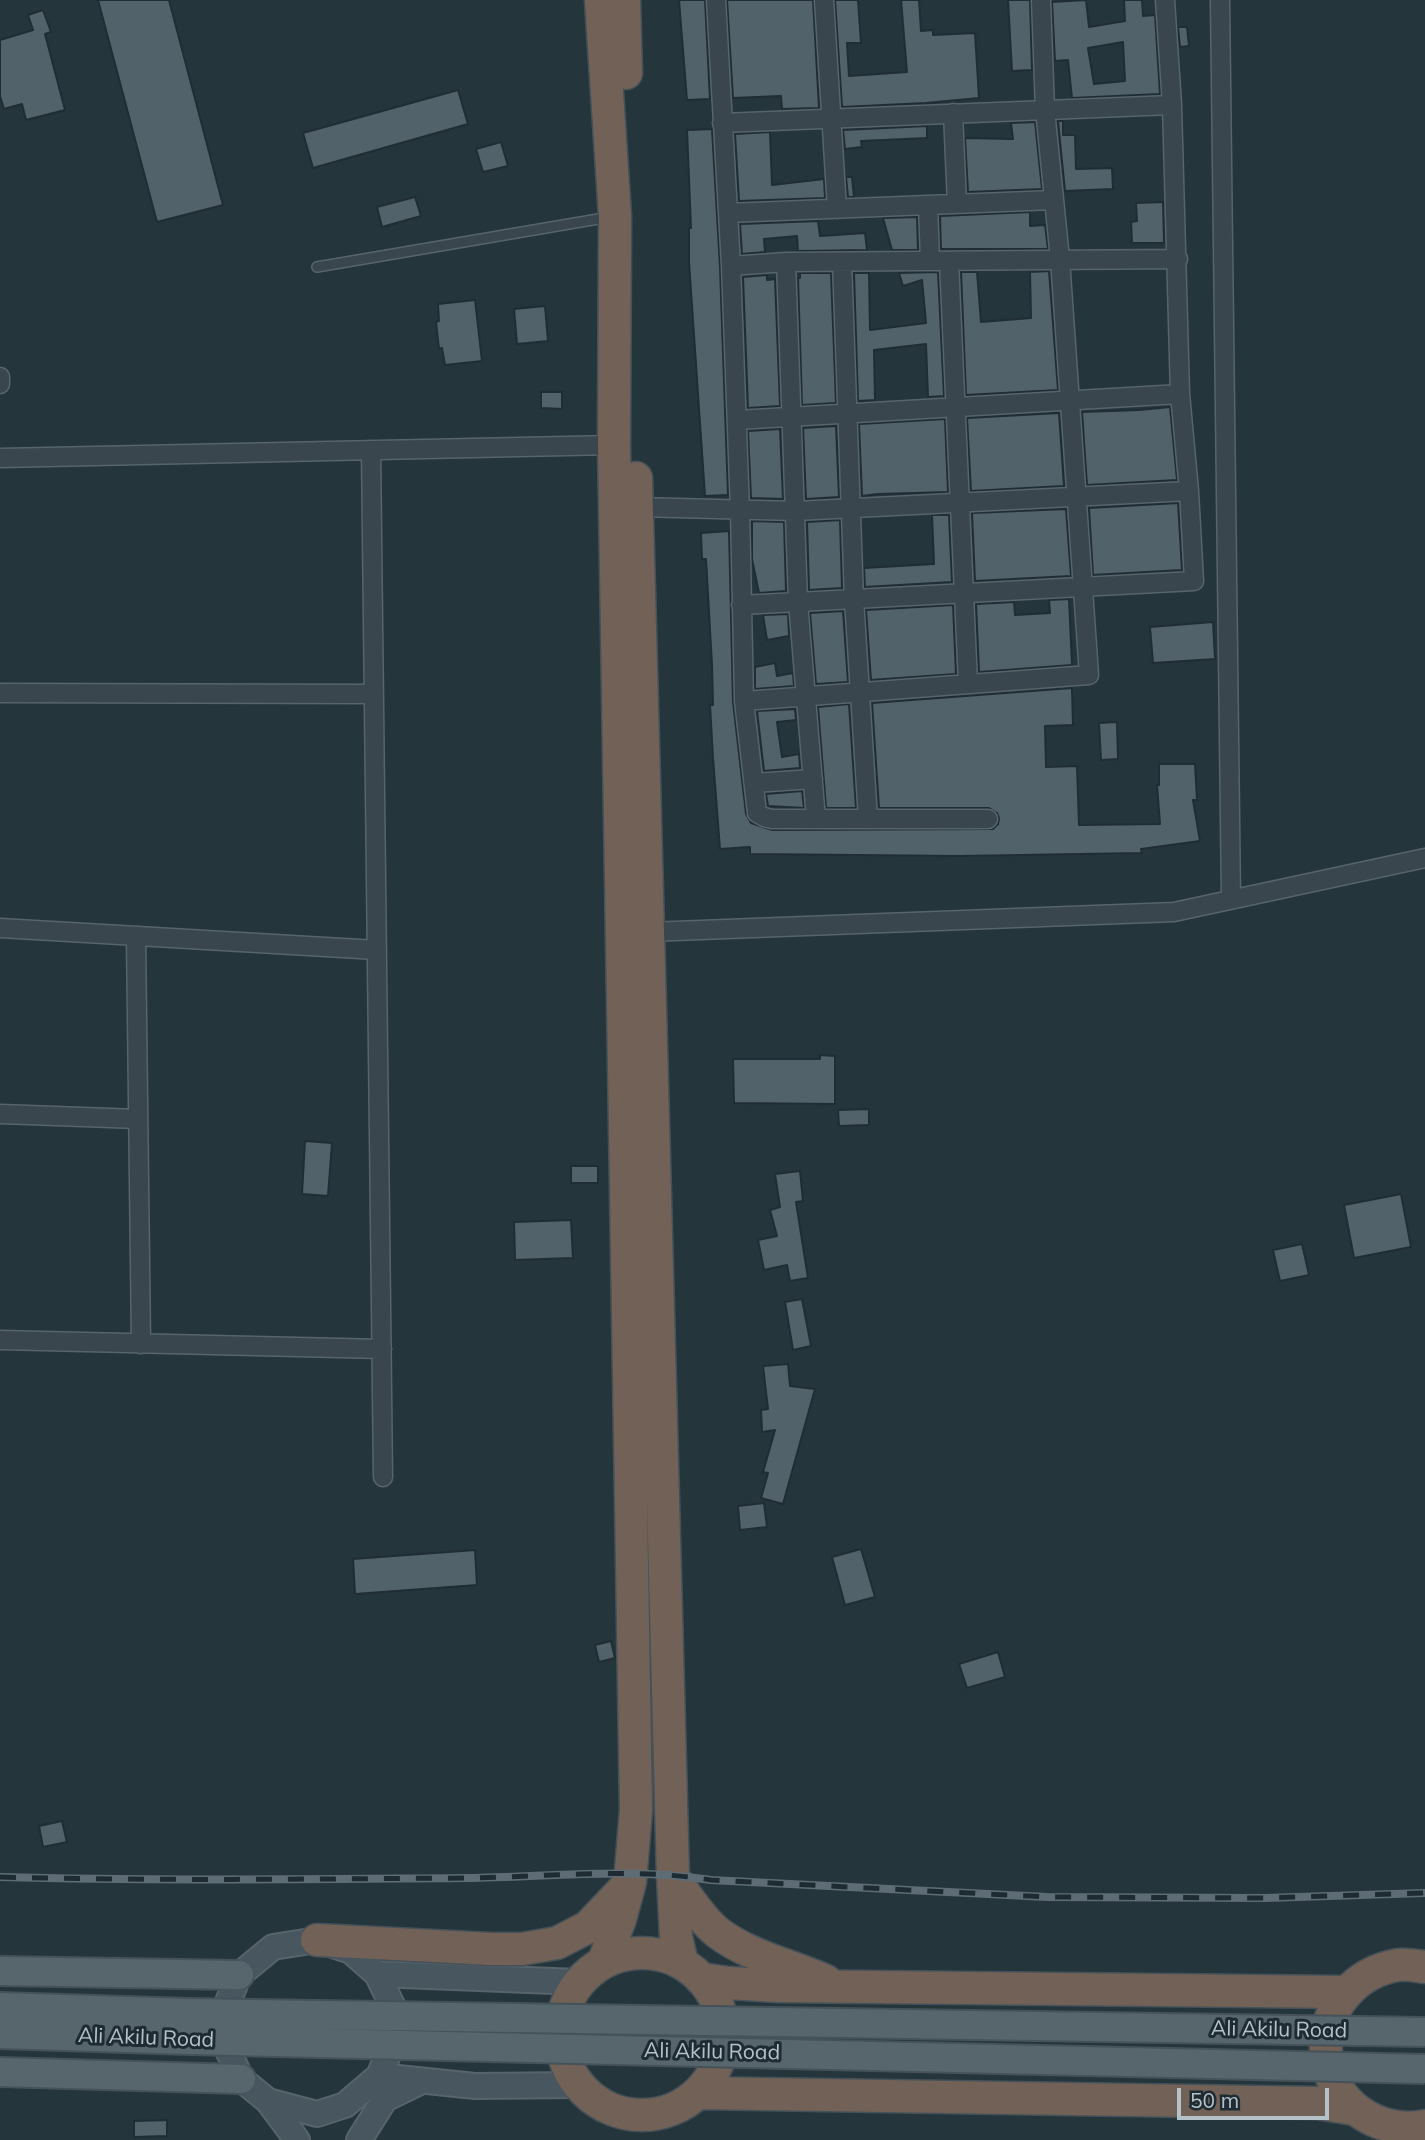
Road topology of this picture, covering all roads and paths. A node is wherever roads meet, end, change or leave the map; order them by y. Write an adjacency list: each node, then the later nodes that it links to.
1 (601, 0): 18 (highway)
2 (624, 0): 41 (highway)
3 (716, 0): 12 (street)
4 (824, 0): 11 (street)
5 (1041, 0): 9 (street)
6 (1165, 0): 8 (street)
7 (1220, 0): 62 (street)
8 (1172, 105): 9 (street); 19 (street)
9 (1045, 110): 10 (street); 13 (street)
10 (953, 113): 11 (street); 14 (street)
11 (830, 117): 12 (street); 16 (street)
12 (722, 122): 17 (street)
13 (1054, 200): 14 (street); 20 (street)
14 (957, 204): 15 (street)
15 (928, 205): 16 (street); 21 (street)
16 (837, 209): 17 (street)
17 (728, 213): 25 (street)
18 (615, 216): 26 (lane); 35 (highway)
19 (1178, 259): 20 (street); 29 (street)
20 (1060, 260): 22 (street); 30 (street)
21 (930, 261): 22 (street); 24 (street)
22 (950, 261): 31 (street)
23 (786, 262): 24 (street); 25 (street); 33 (street)
24 (842, 262): 32 (street)
25 (731, 265): 34 (street)
26 (317, 267)
27 (0, 377): 28 (street)
28 (0, 384)
29 (1180, 394): 30 (street); 38 (street)
30 (1071, 401): 31 (street); 39 (street)
31 (954, 407): 32 (street); 40 (street)
32 (849, 413): 33 (street); 42 (street)
33 (792, 416): 34 (street); 44 (street)
34 (737, 420): 43 (street)
35 (614, 445): 36 (street); 74 (highway)
36 (371, 450): 37 (street); 53 (street)
37 (0, 458)
38 (1189, 491): 39 (street); 45 (street)
39 (1075, 496): 40 (street); 45 (street)
40 (960, 502): 42 (street); 46 (street)
41 (637, 507): 43 (street); 64 (highway)
42 (850, 508): 44 (street); 47 (street)
43 (740, 510): 44 (street); 49 (street)
44 (796, 511): 48 (street)
45 (1084, 588): 46 (street); 50 (street)
46 (964, 593): 47 (street); 50 (street)
47 (854, 599): 48 (street); 51 (street)
48 (798, 602): 49 (street); 54 (street)
49 (741, 605): 55 (street)
50 (968, 684): 51 (street)
51 (861, 692): 54 (street); 59 (street)
52 (0, 693): 53 (street)
53 (374, 694): 66 (street)
54 (807, 696): 55 (street); 56 (street)
55 (744, 701): 57 (street)
56 (813, 779): 57 (street); 58 (street)
57 (754, 783): 58 (street)
58 (816, 819): 59 (street)
59 (868, 819): 60 (street)
60 (988, 819)
61 (1425, 858): 62 (street)
62 (1231, 900): 64 (street)
63 (0, 928): 65 (street)
64 (648, 932): 73 (highway)
65 (136, 936): 66 (street); 68 (street)
66 (377, 950): 71 (street)
67 (0, 1114): 68 (street)
68 (138, 1119): 70 (street)
69 (0, 1340): 70 (street)
70 (141, 1344): 71 (street)
71 (382, 1349): 72 (street)
72 (383, 1477)
73 (673, 1877): 79 (highway); 83 (highway)
74 (630, 1882): 75 (highway); 76 (highway)
75 (317, 1940): 80 (main road); 81 (main road)
76 (604, 1961): 79 (highway); 82 (highway)
77 (1425, 1967): 84 (highway)
78 (0, 1971): 81 (main road)
79 (691, 1971): 83 (highway); 95 (highway)
80 (377, 1974): 82 (main road); 91 (main road)
81 (239, 1975): 92 (main road)
82 (579, 1982): 94 (highway)
83 (840, 1987): 84 (highway)
84 (1345, 1992): 98 (highway)
85 (0, 2007): 86 (main road, Ali Akilu Road)
86 (189, 2026): 87 (main road, Ali Akilu Road, bridge); 88 (main road, Ali Akilu Road); 89 (main road, Ali Akilu Road, bridge)
87 (1425, 2032)
88 (0, 2034)
89 (1425, 2069)
90 (0, 2072): 92 (main road)
91 (379, 2076): 93 (main road); 97 (main road)
92 (241, 2079): 96 (main road)
93 (422, 2080): 94 (main road); 102 (main road)
94 (578, 2085): 95 (highway)
95 (699, 2093): 98 (highway)
96 (268, 2101): 97 (main road); 100 (main road)
97 (345, 2105): 101 (main road)
98 (1354, 2109): 99 (highway)
99 (1425, 2126)
100 (297, 2140)
101 (344, 2140)
102 (359, 2140)

